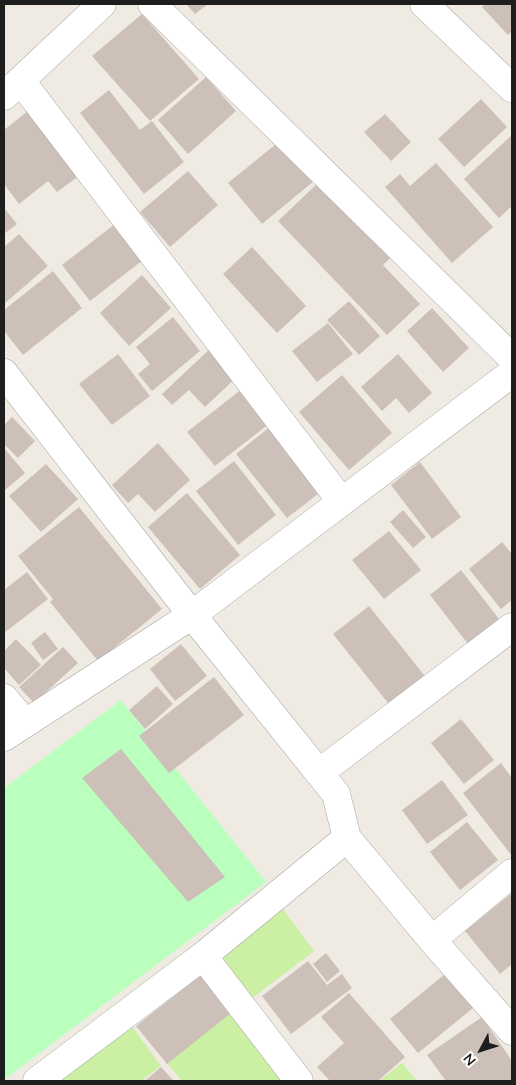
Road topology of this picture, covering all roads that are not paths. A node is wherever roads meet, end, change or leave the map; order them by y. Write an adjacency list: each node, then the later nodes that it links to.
1 (102, 4): 5 (street)
2 (152, 4): 6 (street)
3 (424, 4): 4 (street)
4 (512, 88)
5 (13, 89): 9 (street)
6 (512, 358)
7 (4, 373): 10 (street)
8 (512, 373): 9 (street)
9 (342, 502): 10 (street)
10 (192, 615): 13 (street); 14 (street)
11 (512, 627): 14 (street)
12 (4, 698): 13 (street)
13 (14, 729)
14 (319, 773): 15 (street)
15 (347, 838): 17 (street); 18 (street)
16 (512, 873): 17 (street)
17 (432, 940): 19 (street)
18 (202, 956): 20 (street); 21 (street)
19 (512, 1030)
20 (46, 1078)
21 (299, 1081)

